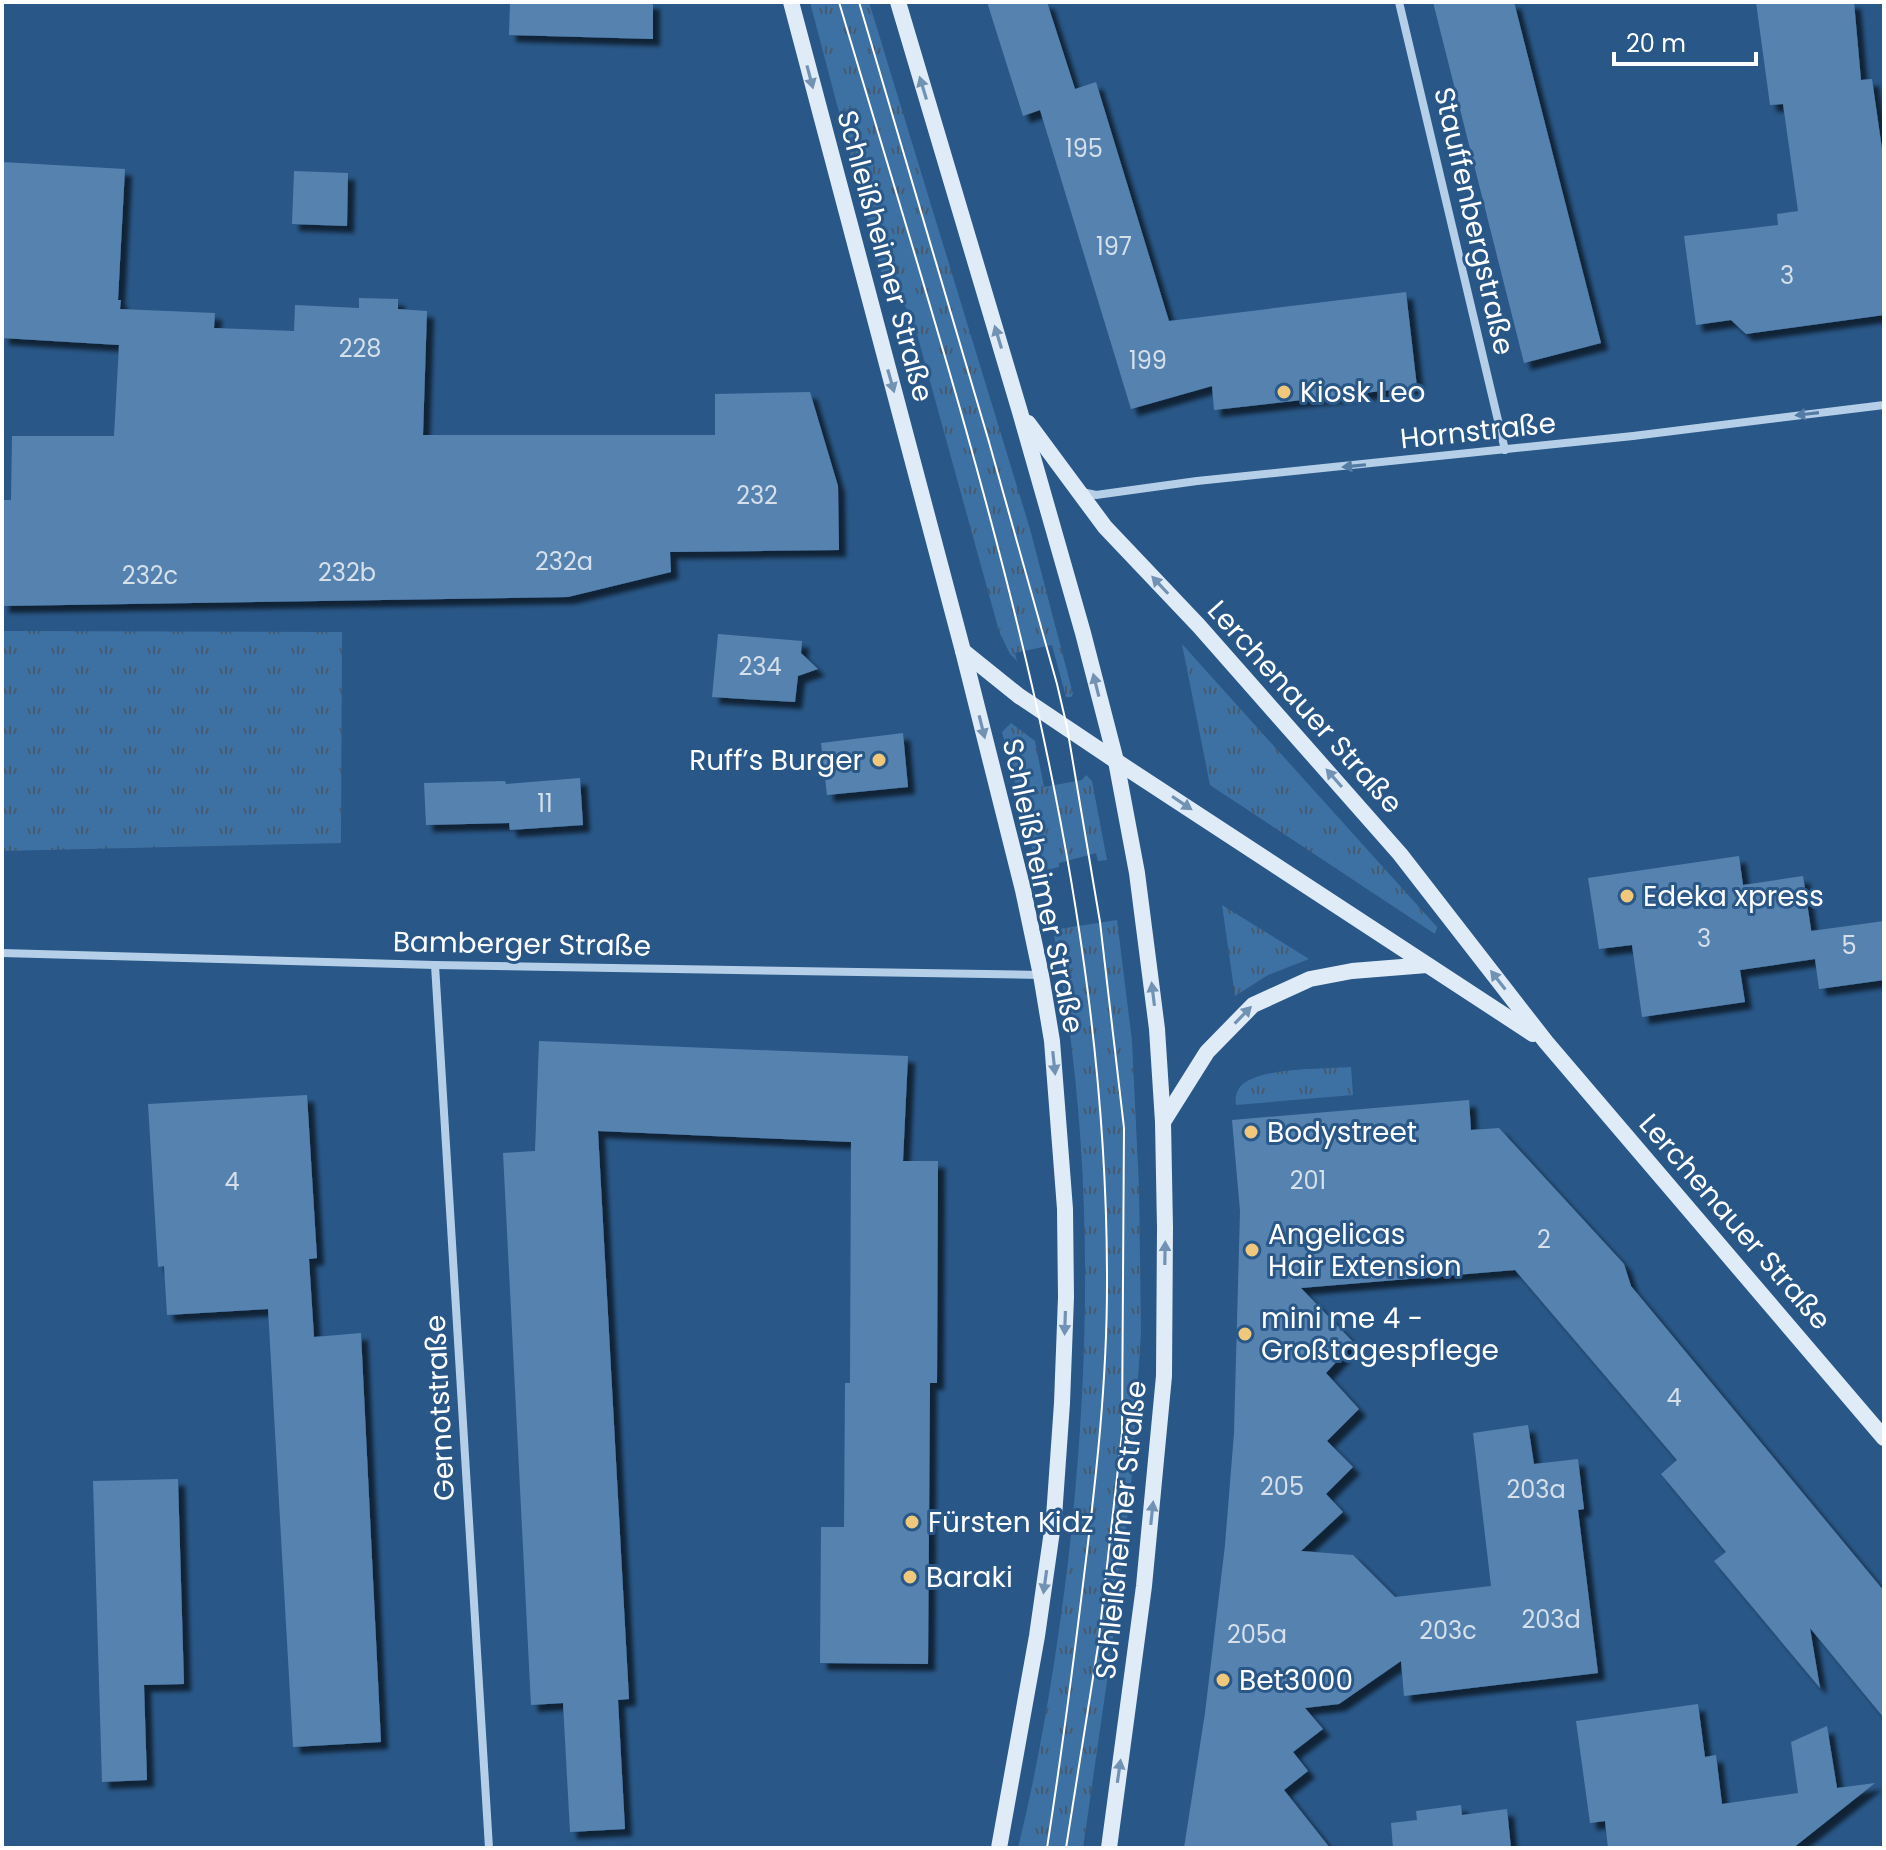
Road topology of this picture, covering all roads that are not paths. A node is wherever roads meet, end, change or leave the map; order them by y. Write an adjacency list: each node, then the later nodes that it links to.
1 (791, 2): 8 (main road, Schleißheimer Straße, one-way to 8)
2 (898, 2): 5 (main road, Schleißheimer Straße, one-way to 2)
3 (1399, 2): 6 (street, Stauffenbergstraße)
4 (1884, 405): 6 (street, Hornstraße, one-way to 6)
5 (1020, 412): 7 (main road, Lerchenauer Straße); 9 (main road, Schleißheimer Straße, one-way to 5)
6 (1505, 450): 7 (street, Hornstraße, one-way to 7)
7 (1077, 491): 14 (main road, Lerchenauer Straße, one-way to 7)
8 (963, 651): 9 (main road, Lerchenauer Straße); 13 (main road, Schleißheimer Straße, one-way to 13)
9 (1116, 761): 12 (main road, Lerchenauer Straße, one-way to 12); 15 (main road, Schleißheimer Straße, one-way to 9)
10 (2, 953): 11 (street, Bamberger Straße)
11 (435, 965): 13 (street, Bamberger Straße); 17 (street, Gernotstraße)
12 (1427, 965): 14 (main road, Lerchenauer Straße); 15 (main road, one-way to 12)
13 (1041, 975): 18 (main road, Schleißheimer Straße, one-way to 18)
14 (1546, 1042): 16 (main road, Lerchenauer Straße)
15 (1163, 1122): 19 (main road, Schleißheimer Straße, one-way to 15)
16 (1884, 1438)
17 (489, 1848)
18 (999, 1848)
19 (1109, 1848)

